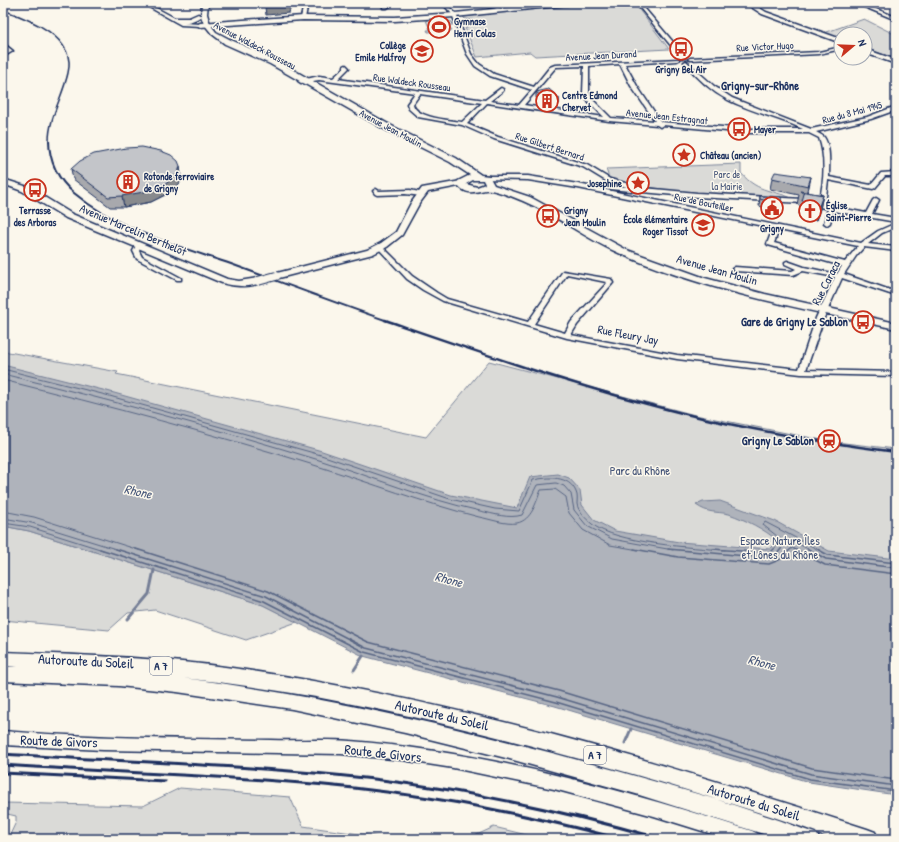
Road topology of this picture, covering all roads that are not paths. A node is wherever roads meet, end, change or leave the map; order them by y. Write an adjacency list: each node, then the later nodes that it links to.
1 (48, 3): 2 (street)
2 (80, 3)
3 (144, 3): 22 (street)
4 (200, 3): 19 (main road)
5 (205, 3): 23 (main road)
6 (306, 3): 20 (street)
7 (393, 3): 15 (street)
8 (444, 3): 18 (street)
9 (480, 3): 17 (street)
10 (568, 3): 17 (street)
11 (638, 3): 29 (street)
12 (748, 3): 24 (street)
13 (856, 3): 21 (street)
14 (891, 3): 16 (street)
15 (385, 7)
16 (896, 7)
17 (504, 10): 18 (street)
18 (455, 15): 20 (street); 36 (street)
19 (198, 16): 22 (main road); 23 (main road)
20 (303, 18): 23 (street)
21 (896, 19)
22 (176, 20): 23 (street)
23 (204, 24): 34 (main road, Avenue Waldeck Rousseau)
24 (833, 38)
25 (3, 44): 28 (street)
26 (833, 50): 29 (street, Rue Victor Hugo)
27 (873, 53): 30 (street)
28 (3, 56)
29 (686, 60): 31 (street, Avenue Jean Durand); 45 (street)
30 (896, 62)
31 (622, 63): 32 (street, Avenue Jean Durand); 44 (street)
32 (587, 64): 36 (street, Avenue Jean Durand); 42 (street)
33 (346, 66): 35 (street)
34 (303, 80): 35 (street, Rue Waldeck Rousseau); 49 (main road, Avenue Jean Moulin)
35 (334, 80): 38 (street, Rue Waldeck Rousseau)
36 (535, 89): 40 (street, Avenue Jean Durand)
37 (501, 90): 39 (street)
38 (419, 92): 39 (street, Rue Waldeck Rousseau); 43 (street, Rue Gilbert Bernard)
39 (486, 101): 40 (street, Rue Waldeck Rousseau); 43 (street)
40 (521, 106): 42 (street, Avenue Jean Estragnat)
41 (896, 108): 45 (street, Rue du 8 Mai 1945)
42 (609, 119): 44 (street, Avenue Jean Estragnat)
43 (463, 124): 52 (street, Rue Gilbert Bernard)
44 (660, 125): 45 (street, Avenue Jean Estragnat)
45 (811, 131): 47 (street)
46 (896, 174): 47 (street)
47 (825, 178): 55 (street)
48 (3, 181): 62 (street, Avenue Marcelin Berthelot)
49 (477, 183): 50 (street, Rue de Bouteiller); 53 (street, Rue de Bouteiller); 73 (main road, Avenue Jean Moulin)
50 (578, 186): 52 (street); 61 (street, Rue de Bouteiller)
51 (376, 191): 53 (street)
52 (655, 191): 55 (street)
53 (422, 194): 64 (street)
54 (876, 200): 57 (street)
55 (822, 204): 56 (street)
56 (831, 208): 57 (street); 59 (street)
57 (869, 214): 58 (street)
58 (896, 220)
59 (827, 223)
60 (896, 225): 63 (street, Rue Caraca)
61 (776, 228): 63 (street, Rue de Bouteiller); 67 (street)
62 (139, 245): 64 (street, Avenue Marcelin Berthelot, bridge); 71 (street)
63 (862, 245): 65 (street, Rue de Bouteiller); 67 (street, Rue Caraca)
64 (380, 247): 74 (street, Rue Fleury Jay)
65 (896, 249)
66 (787, 263): 68 (street)
67 (847, 264): 70 (street, Rue Caraca)
68 (802, 268): 69 (street); 70 (street)
69 (736, 269)
70 (839, 276): 72 (street); 73 (street, Rue Caraca)
71 (179, 279)
72 (896, 294)
73 (823, 310): 75 (main road, Avenue Jean Moulin); 77 (street, Rue Caraca)
74 (530, 325): 76 (street, Rue Fleury Jay); 76 (street)
75 (896, 326)
76 (567, 336): 77 (street, Rue Fleury Jay)
77 (801, 372): 78 (street, Rue Fleury Jay)
78 (896, 374)
79 (3, 659): 84 (highway, Autoroute du Soleil / A 7)
80 (3, 674): 83 (highway, Autoroute du Soleil / A 7)
81 (3, 738): 82 (main road, Route de Givors)
82 (752, 839)
83 (808, 839)
84 (868, 839)

